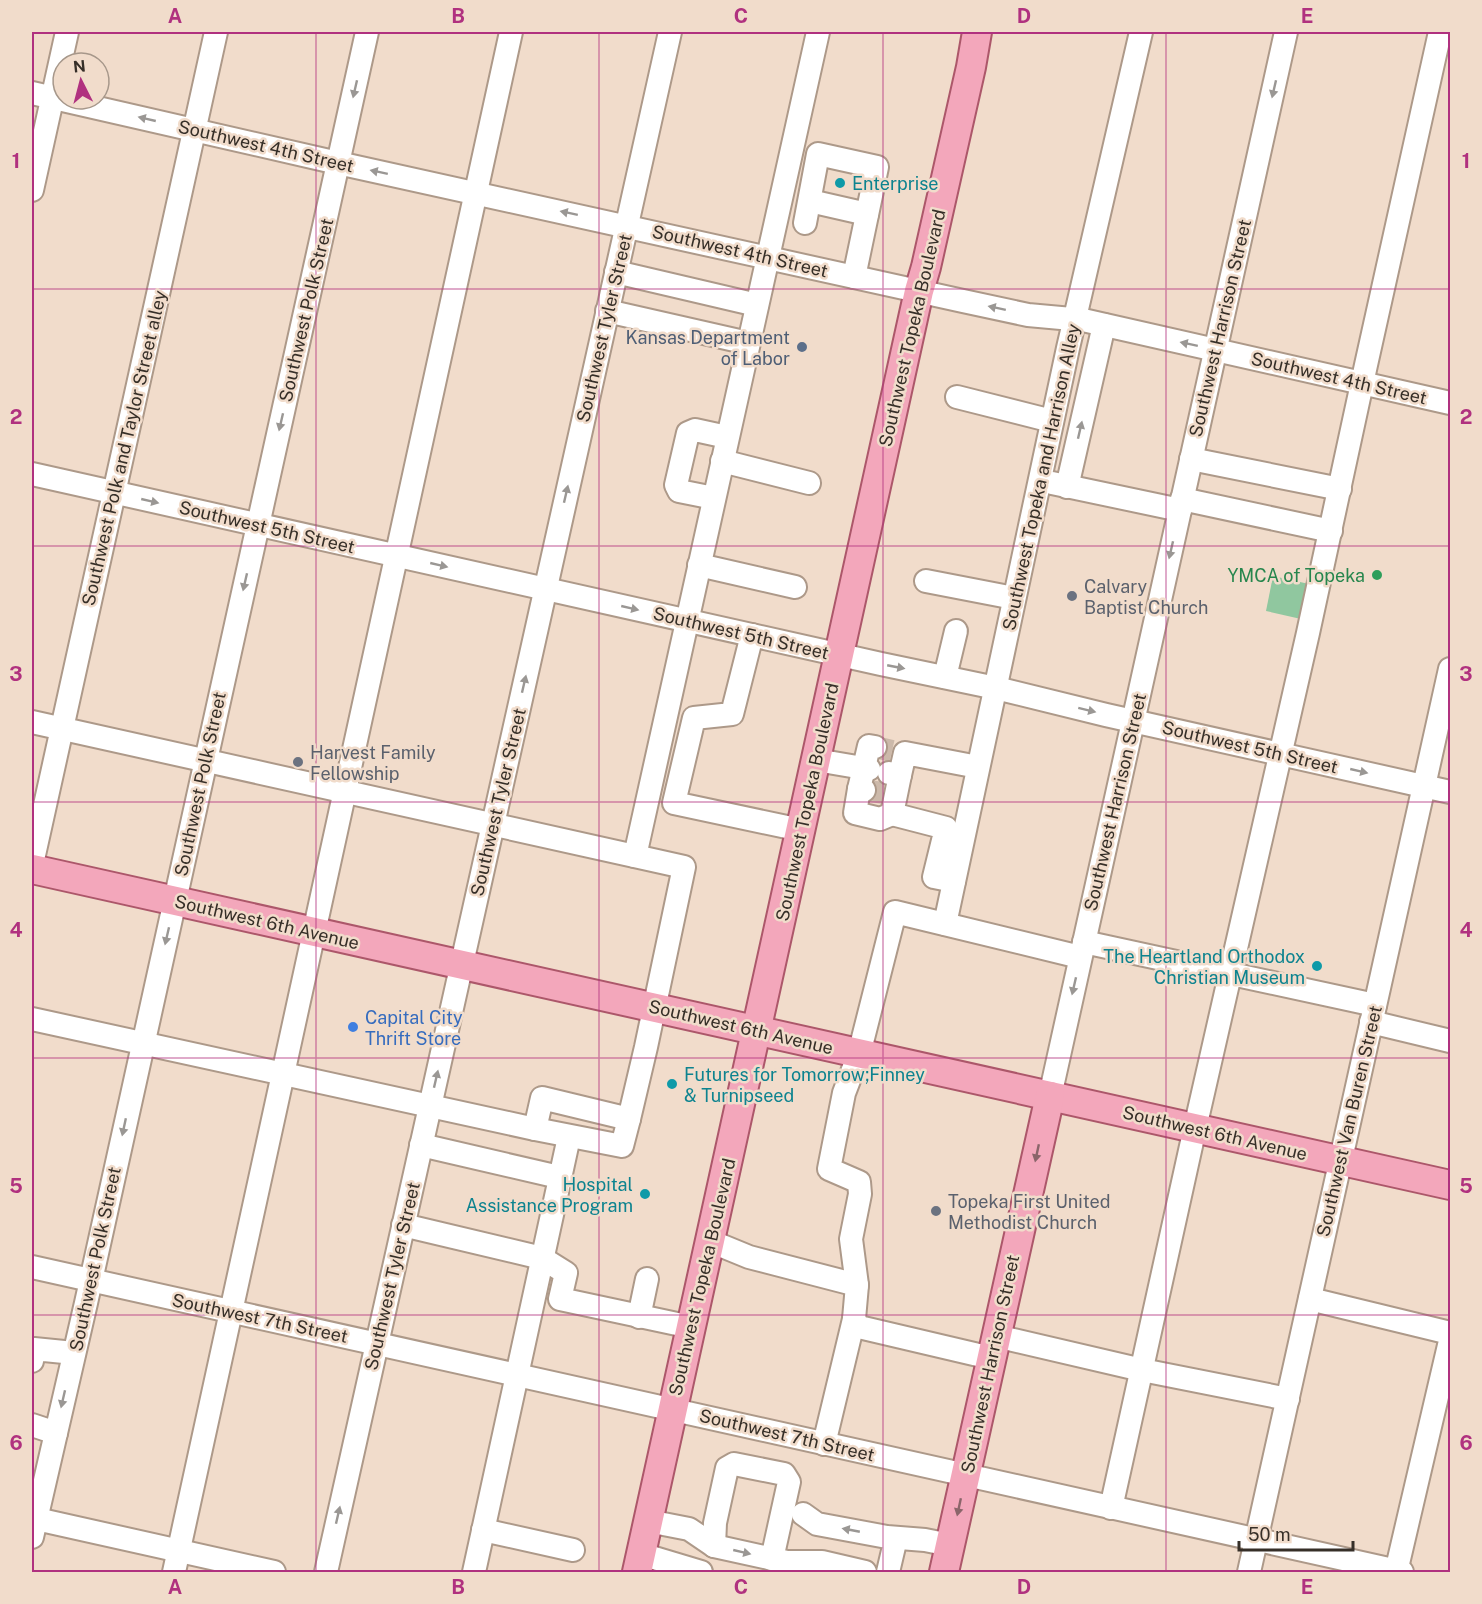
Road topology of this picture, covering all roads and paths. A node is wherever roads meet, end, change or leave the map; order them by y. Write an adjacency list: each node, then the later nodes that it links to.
1 (67, 32): 11 (street)
2 (216, 32): 12 (street, Southwest Polk and Taylor Street alley)
3 (367, 32): 13 (street, Southwest Polk Street, one-way to 13)
4 (511, 32): 15 (street)
5 (670, 32): 19 (street, Southwest Tyler Street)
6 (818, 32): 20 (street)
7 (977, 32): 23 (main road, Southwest Topeka Boulevard)
8 (1286, 32): 29 (street, Southwest Harrison Street, one-way to 29)
9 (1440, 32): 30 (street)
10 (1135, 39): 26 (street, Southwest Topeka and Harrison Alley)
11 (42, 95): 12 (street, Southwest 4th Street, one-way to 11); 14 (street)
12 (195, 130): 13 (street, Southwest 4th Street); 42 (street, Southwest Polk and Taylor Street alley)
13 (338, 163): 15 (street, Southwest 4th Street, one-way to 13); 45 (street, Southwest Polk Street, one-way to 45)
14 (32, 190)
15 (476, 193): 19 (street, Southwest 4th Street, one-way to 15); 47 (street)
16 (810, 201): 17 (street); 17 (street); 18 (street)
17 (867, 214): 22 (street)
18 (805, 223)
19 (626, 225): 20 (street, Southwest 4th Street); 21 (street, Southwest Tyler Street)
20 (767, 257): 22 (street, Southwest 4th Street); 24 (street)
21 (616, 272): 24 (street); 25 (street, Southwest Tyler Street)
22 (854, 277): 23 (street, Southwest 4th Street)
23 (919, 291): 26 (street, Southwest 4th Street, one-way to 23); 56 (main road, Southwest Topeka Boulevard)
24 (757, 305): 28 (street)
25 (607, 311): 28 (street); 51 (street, Southwest Tyler Street, one-way to 25)
26 (1075, 319): 27 (street, Southwest 4th Street); 33 (street, Southwest Topeka and Harrison Alley)
27 (1104, 325): 29 (street, Southwest 4th Street, one-way to 27); 40 (street, one-way to 27)
28 (748, 343): 34 (street)
29 (1216, 350): 30 (street, Southwest 4th Street); 35 (street, Southwest Harrison Street)
30 (1362, 383): 32 (street, Southwest 4th Street); 41 (street)
31 (957, 397): 33 (street)
32 (1450, 403)
33 (1052, 421): 38 (street, Southwest Topeka and Harrison Alley)
34 (727, 437): 36 (street); 43 (street)
35 (1191, 459): 41 (street); 44 (street, Southwest Harrison Street)
36 (722, 461): 39 (street); 43 (street)
37 (32, 474): 42 (street, Southwest 5th Street)
38 (1039, 480): 40 (street); 52 (street, Southwest Topeka and Harrison Alley)
39 (809, 483)
40 (1066, 487): 44 (street)
41 (1340, 489): 46 (street)
42 (114, 492): 45 (street, Southwest 5th Street, one-way to 45); 62 (street, Southwest Polk and Taylor Street alley)
43 (714, 498): 48 (street)
44 (1181, 505): 46 (street); 60 (street, Southwest Harrison Street, one-way to 60)
45 (257, 525): 47 (street, Southwest 5th Street); 64 (street, Southwest Polk Street, one-way to 64)
46 (1331, 531): 63 (street)
47 (397, 556): 51 (street, Southwest 5th Street, one-way to 51); 69 (street)
48 (699, 565): 50 (street); 53 (street)
49 (926, 581): 52 (street)
50 (795, 587)
51 (545, 589): 53 (street, Southwest 5th Street, one-way to 53); 71 (street, Southwest Tyler Street, one-way to 51)
52 (1014, 598): 59 (street, Southwest Topeka and Harrison Alley)
53 (686, 621): 55 (street, Southwest 5th Street); 74 (street)
54 (961, 633): 58 (street)
55 (752, 635): 56 (street, Southwest 5th Street); 72 (street)
56 (839, 655): 58 (street, Southwest 5th Street, one-way to 58); 65 (main road, Southwest Topeka Boulevard)
57 (1450, 669): 68 (street, Southwest Van Buren Street)
58 (952, 679): 59 (street, Southwest 5th Street)
59 (996, 688): 60 (street, Southwest 5th Street, one-way to 60); 66 (street, Southwest Topeka and Harrison Alley)
60 (1133, 720): 63 (street, Southwest 5th Street); 80 (street, Southwest Harrison Street)
61 (32, 722): 62 (street)
62 (61, 728): 64 (street); 75 (street, Southwest Polk and Taylor Street alley)
63 (1281, 754): 68 (street, Southwest 5th Street, one-way to 68); 82 (street)
64 (206, 760): 69 (street); 77 (street, Southwest Polk Street)
65 (816, 760): 67 (street); 72 (main road, Southwest Topeka Boulevard)
66 (978, 767): 67 (street); 73 (street, Southwest Topeka and Harrison Alley)
67 (882, 777): 73 (street)
68 (1424, 786): 70 (street, Southwest 5th Street); 84 (street, Southwest Van Buren Street)
69 (345, 792): 71 (street); 79 (street)
70 (1450, 792)
71 (493, 824): 74 (street); 81 (street, Southwest Tyler Street)
72 (801, 830): 86 (main road, Southwest Topeka Boulevard)
73 (955, 830): 78 (street, Southwest Topeka and Harrison Alley)
74 (635, 856): 83 (street)
75 (32, 864)
76 (32, 869): 77 (main road, Southwest 6th Avenue)
77 (175, 901): 79 (main road, Southwest 6th Avenue); 88 (street, Southwest Polk Street, one-way to 88)
78 (945, 924): 80 (street); 89 (street)
79 (314, 932): 81 (main road, Southwest 6th Avenue); 90 (street)
80 (1082, 950): 82 (street); 91 (street, Southwest Harrison Street, one-way to 91)
81 (461, 965): 83 (main road, Southwest 6th Avenue); 92 (street, Southwest Tyler Street, one-way to 81)
82 (1230, 975): 84 (street); 94 (street)
83 (654, 1008): 86 (main road, Southwest 6th Avenue); 93 (street)
84 (1373, 1014): 87 (street); 98 (street, Southwest Van Buren Street)
85 (32, 1018): 88 (street)
86 (757, 1030): 89 (main road, Southwest 6th Avenue); 102 (main road, Southwest Topeka Boulevard)
87 (1450, 1041)
88 (142, 1043): 90 (street); 106 (street, Southwest Polk Street, one-way to 106)
89 (860, 1053): 91 (main road, Southwest 6th Avenue); 107 (street)
90 (283, 1074): 92 (street); 109 (street)
91 (1050, 1096): 94 (main road, Southwest 6th Avenue); 116 (main road, Southwest Harrison Street, one-way to 116)
92 (430, 1105): 95 (street); 97 (street, Southwest Tyler Street)
93 (629, 1119): 95 (street); 96 (street)
94 (1195, 1128): 98 (main road, Southwest 6th Avenue); 119 (street)
95 (535, 1130): 96 (street)
96 (569, 1137): 99 (street)
97 (421, 1145): 99 (street); 101 (street, Southwest Tyler Street)
98 (1340, 1160): 100 (main road, Southwest 6th Avenue); 108 (street, Southwest Van Buren Street)
99 (559, 1177): 103 (street)
100 (1450, 1185)
101 (403, 1225): 103 (street); 115 (street, Southwest Tyler Street)
102 (710, 1241): 107 (street); 112 (main road, Southwest Topeka Boulevard)
103 (542, 1258): 110 (street); 120 (street)
104 (32, 1268): 106 (street, Southwest 7th Street)
105 (647, 1279): 110 (street)
106 (91, 1281): 109 (street, Southwest 7th Street); 117 (street, Southwest Polk Street)
107 (857, 1284): 111 (street)
108 (1310, 1299): 113 (street); 121 (street, Southwest Van Buren Street)
109 (231, 1312): 115 (street, Southwest 7th Street); 140 (street)
110 (639, 1317): 112 (street)
111 (854, 1319): 116 (street); 126 (street)
112 (691, 1328): 122 (main road, Southwest Topeka Boulevard)
113 (1450, 1333)
114 (1450, 1341): 149 (street)
115 (377, 1344): 120 (street, Southwest 7th Street); 143 (street, Southwest Tyler Street, one-way to 115)
116 (994, 1347): 119 (street); 128 (main road, Southwest Harrison Street)
117 (74, 1353): 118 (street); 124 (street, Southwest Polk Street, one-way to 124)
118 (32, 1361)
119 (1142, 1370): 121 (street); 130 (street)
120 (518, 1376): 122 (street, Southwest 7th Street); 133 (street)
121 (1288, 1399): 135 (street, Southwest Van Buren Street)
122 (673, 1410): 125 (street, Southwest 7th Street); 131 (main road, Southwest Topeka Boulevard)
123 (32, 1425): 124 (street)
124 (56, 1433): 132 (street, Southwest Polk Street)
125 (794, 1437): 126 (street, Southwest 7th Street); 127 (street)
126 (824, 1444): 128 (street, Southwest 7th Street)
127 (784, 1474): 129 (street); 136 (street)
128 (966, 1475): 130 (street, Southwest 7th Street); 139 (main road, Southwest Harrison Street, one-way to 139)
129 (794, 1507): 134 (street, one-way to 129); 138 (street)
130 (1111, 1508): 135 (street, Southwest 7th Street)
131 (648, 1521): 136 (street); 141 (main road, Southwest Topeka Boulevard)
132 (33, 1525): 140 (street)
133 (483, 1530): 137 (street); 144 (street)
134 (896, 1538): 139 (street); 147 (street)
135 (1257, 1540): 148 (street, Southwest Van Buren Street); 149 (street, Southwest 7th Street)
136 (714, 1546): 138 (street, one-way to 138)
137 (573, 1550)
138 (772, 1559): 146 (street)
139 (947, 1559)
140 (176, 1562): 142 (street)
141 (639, 1563): 145 (street)
142 (274, 1572)
143 (326, 1572)
144 (474, 1572)
145 (701, 1572)
146 (866, 1572)
147 (888, 1572)
148 (1250, 1572)
149 (1398, 1572)

